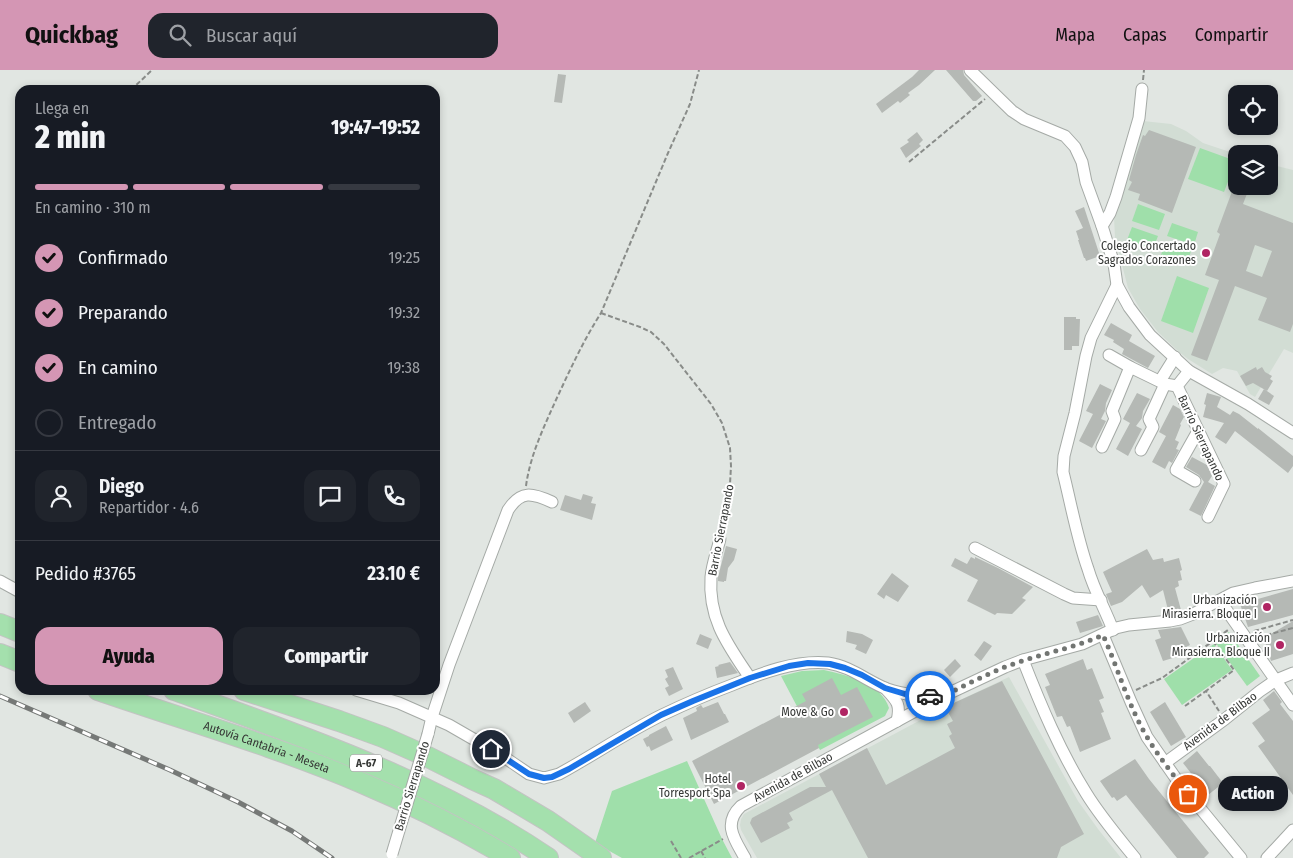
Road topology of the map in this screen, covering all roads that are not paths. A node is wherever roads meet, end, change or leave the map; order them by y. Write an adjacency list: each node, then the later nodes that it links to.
1 (970, 70): 3 (street)
2 (1142, 90): 3 (street)
3 (1102, 226): 4 (street)
4 (1117, 285): 6 (street); 24 (street)
5 (1109, 356): 7 (street, Barrio Sierrapando)
6 (1175, 357): 8 (street); 9 (street, Barrio Sierrapando)
7 (1130, 367): 9 (street, Barrio Sierrapando); 13 (street)
8 (1189, 371): 10 (street, Barrio Sierrapando); 12 (street)
9 (1162, 382): 10 (street, Barrio Sierrapando); 14 (street, Barrio Sierrapando)
10 (1177, 386): 11 (street, Barrio Sierrapando)
11 (1198, 430): 15 (street); 17 (street, Barrio Sierrapando)
12 (1293, 433)
13 (1102, 447)
14 (1142, 450)
15 (1195, 480)
16 (552, 502): 36 (street, Barrio Sierrapando)
17 (1208, 517)
18 (720, 539): 34 (street, Barrio Sierrapando)
19 (975, 548): 24 (street)
20 (0, 581): 22 (street)
21 (1293, 582): 23 (street)
22 (15, 589)
23 (1224, 599): 29 (street); 35 (street)
24 (1100, 600): 29 (street)
25 (0, 610): 26 (highway)
26 (15, 616)
27 (0, 624): 28 (highway)
28 (15, 630)
29 (1108, 632): 32 (street); 48 (street)
30 (0, 654): 31 (highway)
31 (15, 660)
32 (1024, 660): 43 (street); 59 (street)
33 (1293, 673): 35 (street)
34 (750, 678): 37 (street); 46 (street)
35 (1276, 680): 44 (street); 48 (street, Avenida de Bilbao)
36 (440, 693)
37 (889, 693): 43 (street); 45 (street); 47 (street)
38 (113, 695): 50 (highway, Autovía Cantabria - Meseta / A-67)
39 (188, 695): 55 (highway, Autovía Cantabria - Meseta / A-67)
40 (260, 695): 49 (highway)
41 (373, 695): 46 (street)
42 (439, 695): 46 (street, Barrio Sierrapando)
43 (941, 697): 45 (street)
44 (1293, 705)
45 (915, 711): 47 (street)
46 (432, 716): 52 (street, Barrio Sierrapando, bridge)
47 (897, 722): 58 (street, Avenida de Bilbao)
48 (1165, 763): 60 (street)
49 (472, 779): 56 (highway); 57 (highway)
50 (420, 809): 53 (highway); 54 (highway, Autovía Cantabria - Meseta / A-67)
51 (1293, 830): 61 (street)
52 (391, 856)
53 (495, 858)
54 (510, 858)
55 (548, 858)
56 (586, 858)
57 (601, 858)
58 (745, 858)
59 (1135, 858)
60 (1240, 858)
61 (1267, 858)

